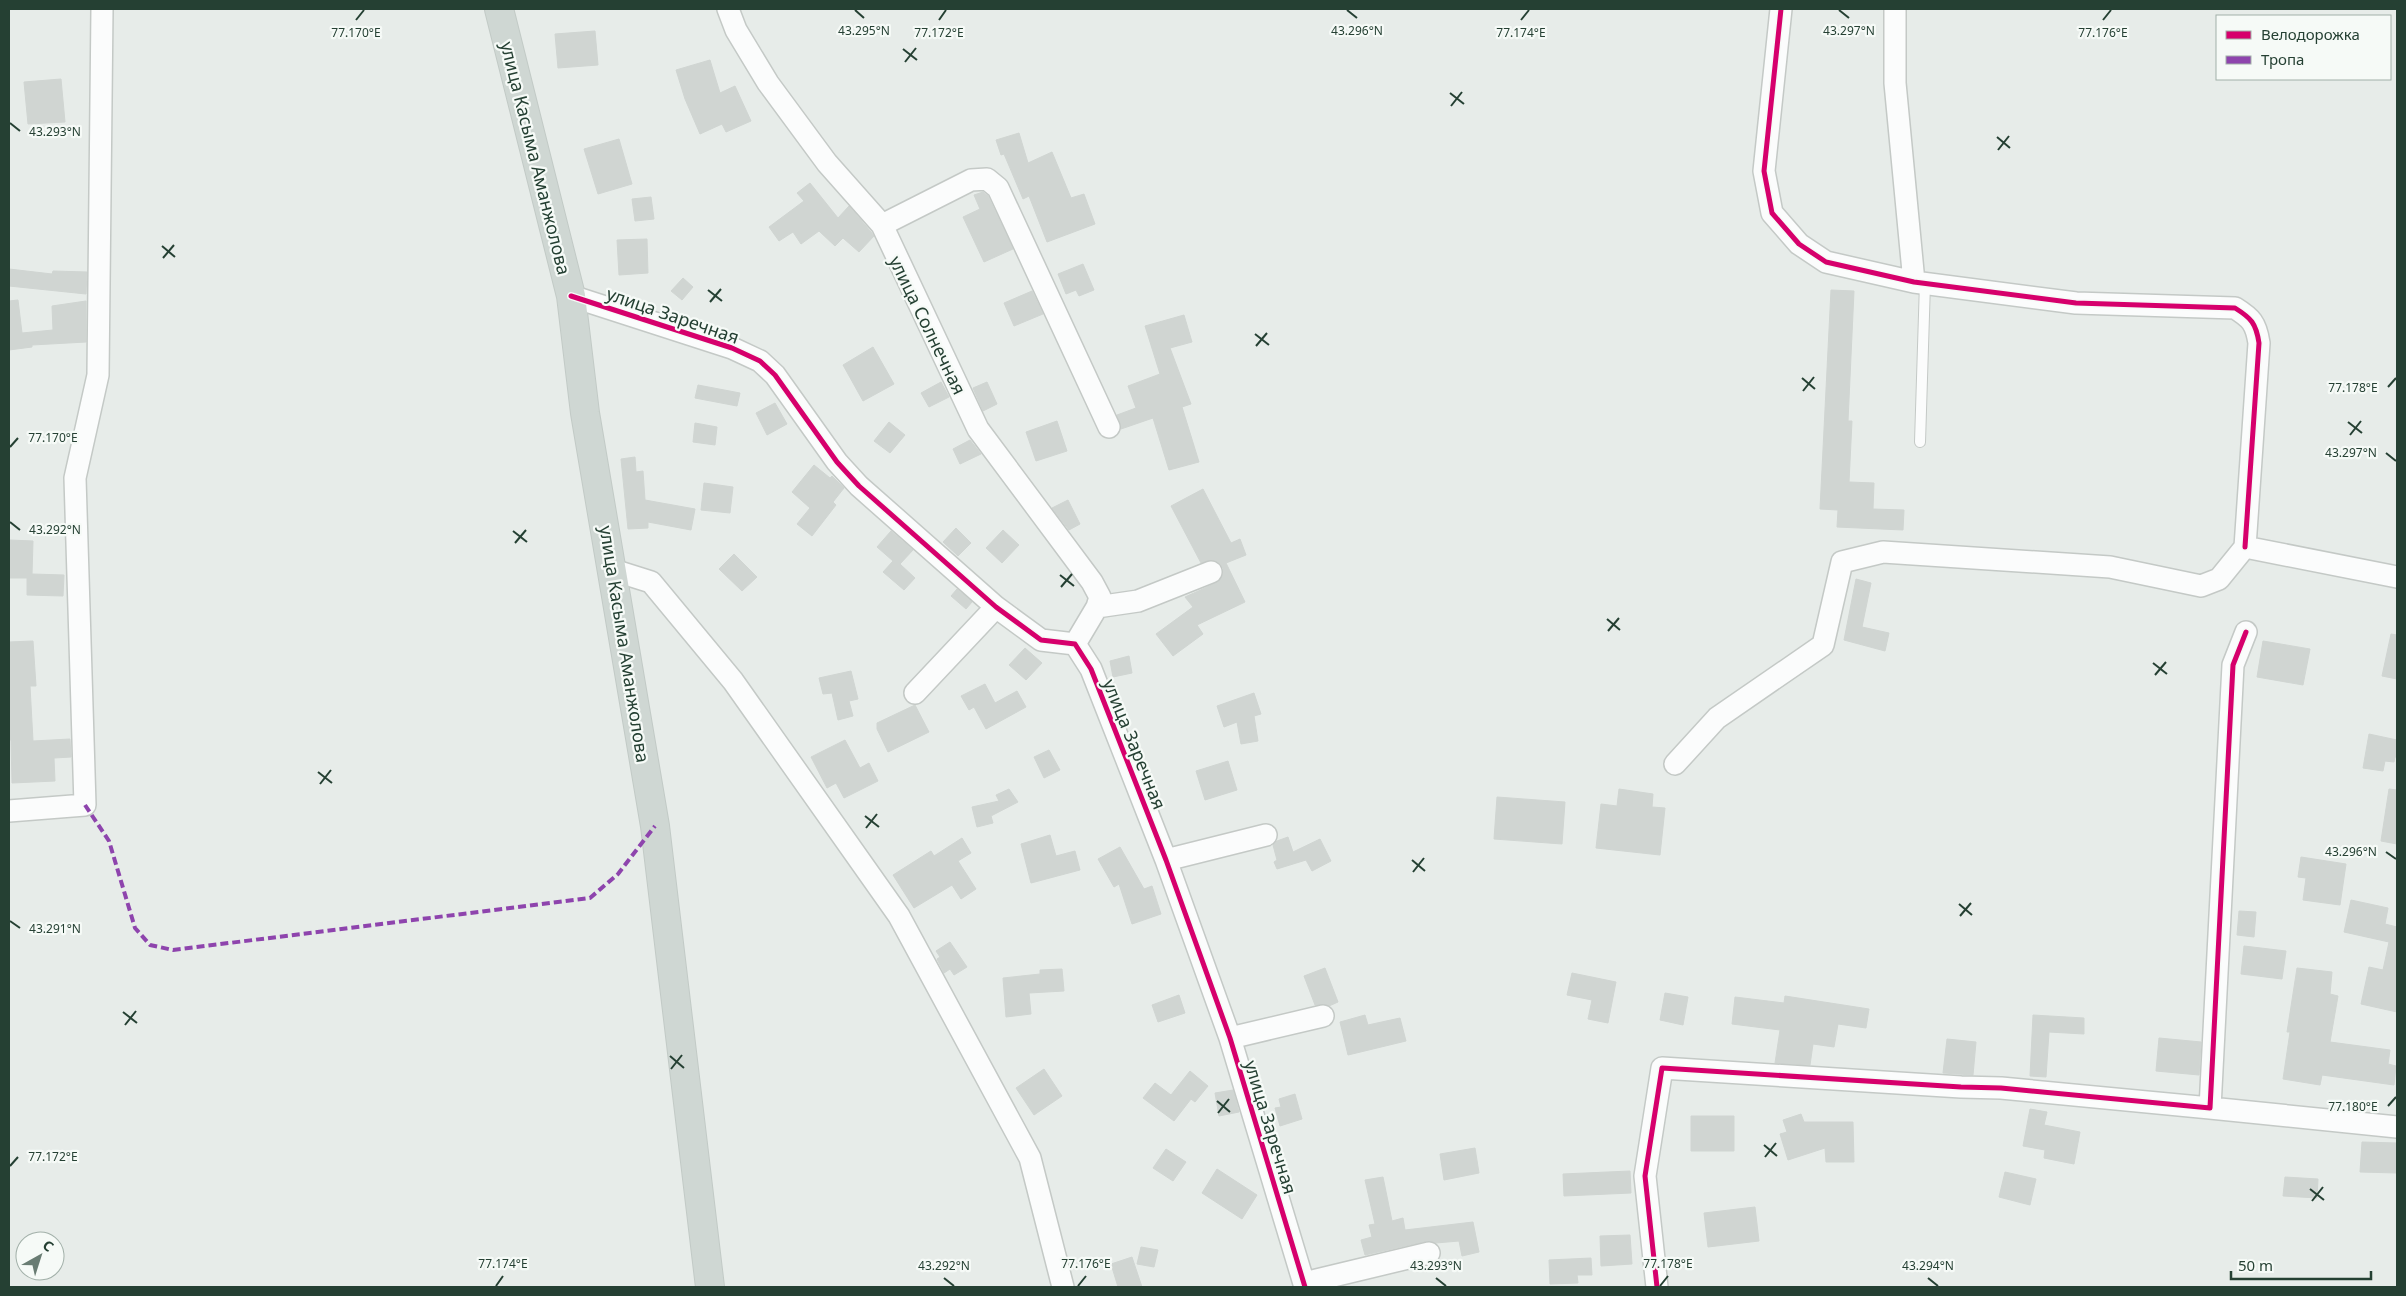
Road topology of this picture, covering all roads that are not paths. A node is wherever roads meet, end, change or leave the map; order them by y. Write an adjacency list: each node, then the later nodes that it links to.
1 (102, 9): 21 (street)
2 (499, 9): 8 (main road, улица Касыма Аманжолова)
3 (728, 9): 6 (street, улица Солнечная)
4 (1781, 9): 7 (street)
5 (1894, 9): 7 (street)
6 (882, 226): 9 (street); 16 (street, улица Солнечная)
7 (1920, 282): 10 (lane); 11 (street)
8 (571, 296): 12 (main road, улица Касыма Аманжолова); 15 (street, улица Заречная)
9 (1110, 427)
10 (1920, 442)
11 (2245, 547): 14 (street); 20 (street)
12 (614, 570): 30 (main road, улица Касыма Аманжолова); 31 (street)
13 (1212, 572): 16 (street)
14 (2397, 577)
15 (996, 607): 18 (street, улица Заречная); 19 (street)
16 (1097, 607): 18 (street)
17 (2246, 632): 26 (street)
18 (1075, 644): 23 (street, улица Заречная)
19 (915, 693)
20 (1675, 764)
21 (9, 812)
22 (1266, 835): 23 (street)
23 (1166, 860): 25 (street, улица Заречная)
24 (1323, 1016): 25 (street)
25 (1230, 1038): 29 (street, улица Заречная)
26 (2210, 1108): 27 (street); 32 (street)
27 (2397, 1127)
28 (1430, 1253): 29 (street)
29 (1304, 1285)
30 (710, 1287)
31 (1063, 1287)
32 (1657, 1287)

